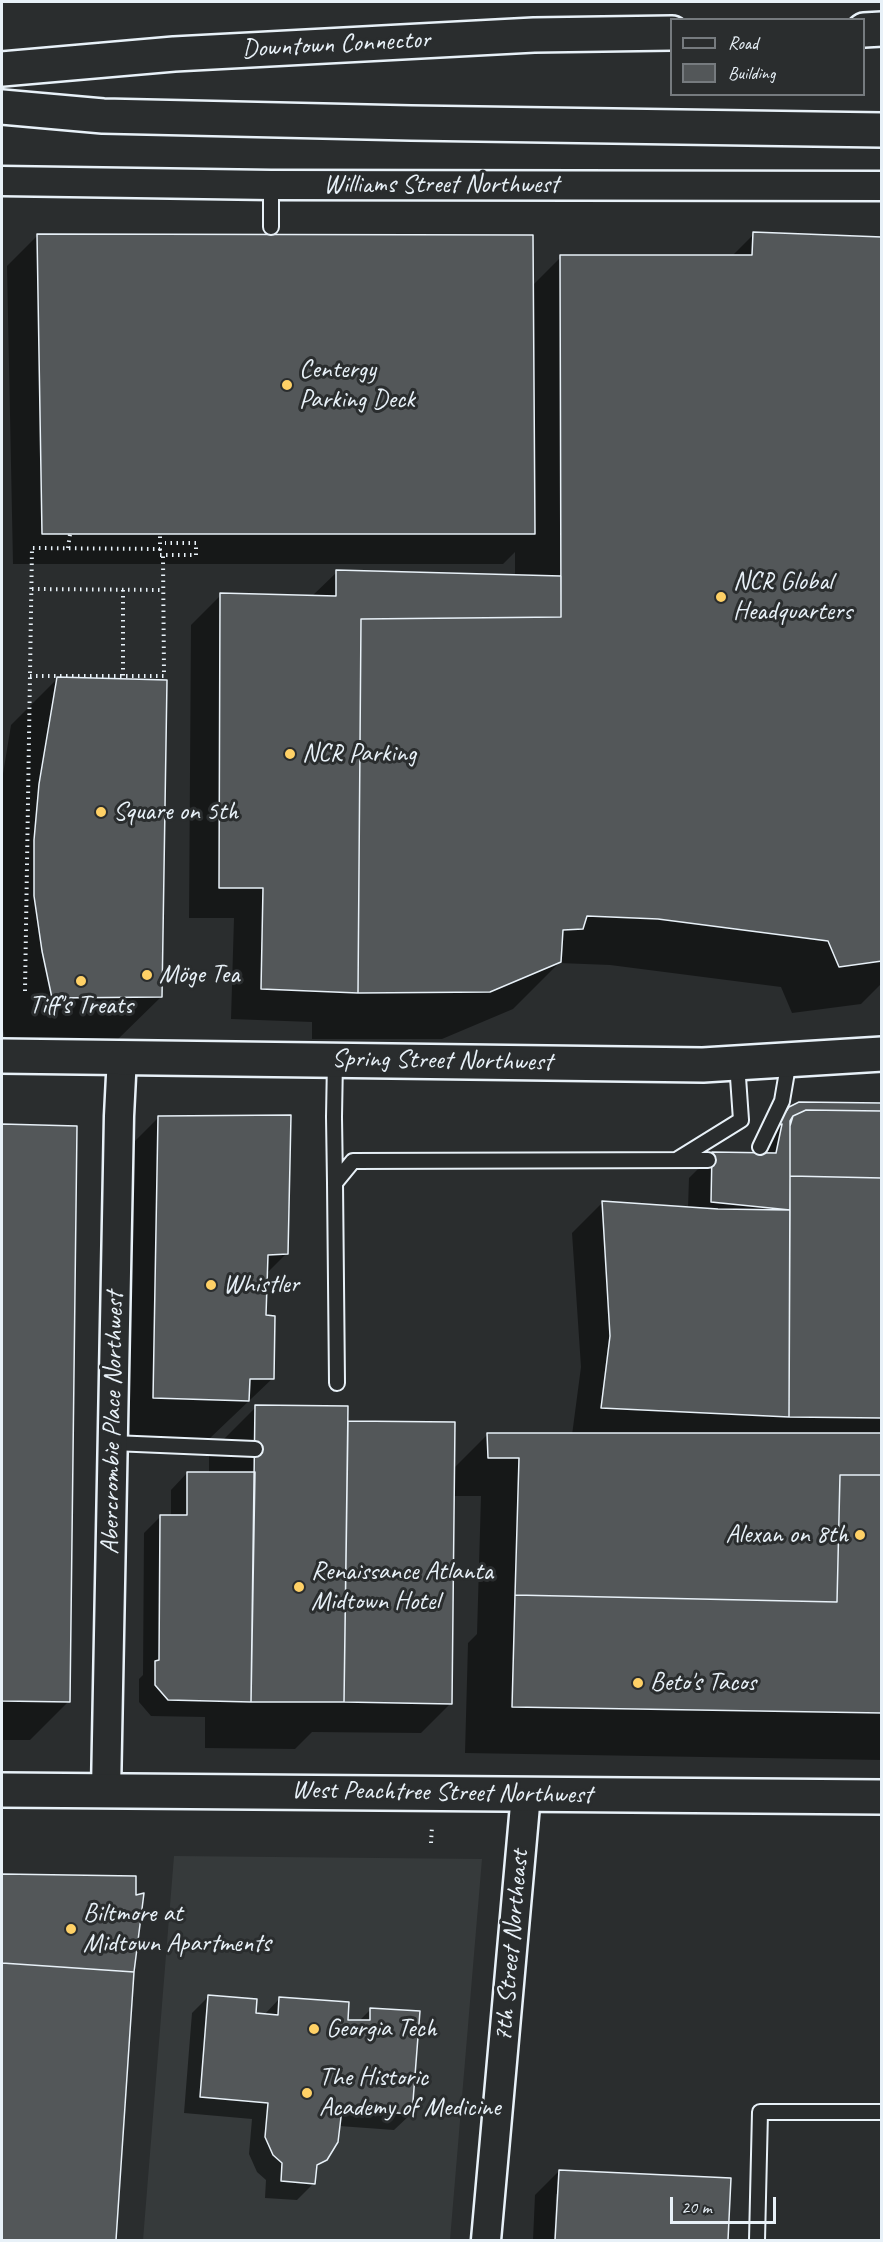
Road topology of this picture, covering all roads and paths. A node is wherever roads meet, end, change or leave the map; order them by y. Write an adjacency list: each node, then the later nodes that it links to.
1 (882, 29): 2 (main road)
2 (865, 30)
3 (670, 33): 4 (main road, Downtown Connector)
4 (2, 69)
5 (2, 107): 6 (main road)
6 (882, 130)
7 (2, 181): 8 (street, Williams Street Northwest)
8 (271, 185): 9 (street, Williams Street Northwest); 10 (lane)
9 (882, 186)
10 (271, 227)
11 (70, 534): 14 (path)
12 (160, 534): 15 (path)
13 (165, 543): 16 (path)
14 (68, 548): 15 (path); 17 (path)
15 (160, 549): 16 (path)
16 (163, 555): 19 (path)
17 (32, 589): 18 (path); 20 (path)
18 (123, 590): 19 (path); 21 (path)
19 (164, 590): 21 (path)
20 (30, 676): 21 (path); 22 (path)
21 (123, 676)
22 (25, 991)
23 (882, 1054): 27 (main road, Spring Street Northwest)
24 (2, 1056): 25 (main road, Spring Street Northwest)
25 (122, 1056): 26 (main road, Spring Street Northwest); 34 (street, Abercrombie Place Northwest)
26 (335, 1060): 28 (main road, Spring Street Northwest); 32 (lane)
27 (789, 1060): 28 (main road, Spring Street Northwest); 29 (lane)
28 (737, 1063): 30 (lane)
29 (760, 1147)
30 (678, 1159): 31 (lane); 32 (lane)
31 (708, 1160)
32 (335, 1183): 33 (lane)
33 (337, 1383)
34 (113, 1443): 35 (lane); 37 (street, Abercrombie Place Northwest)
35 (255, 1449)
36 (2, 1790): 37 (main road, West Peachtree Street Northwest)
37 (106, 1791): 38 (main road, West Peachtree Street Northwest)
38 (526, 1794): 39 (main road, West Peachtree Street Northwest); 41 (street, 7th Street Northeast)
39 (882, 1797)
40 (882, 2112): 42 (lane)
41 (486, 2241)
42 (757, 2241)

